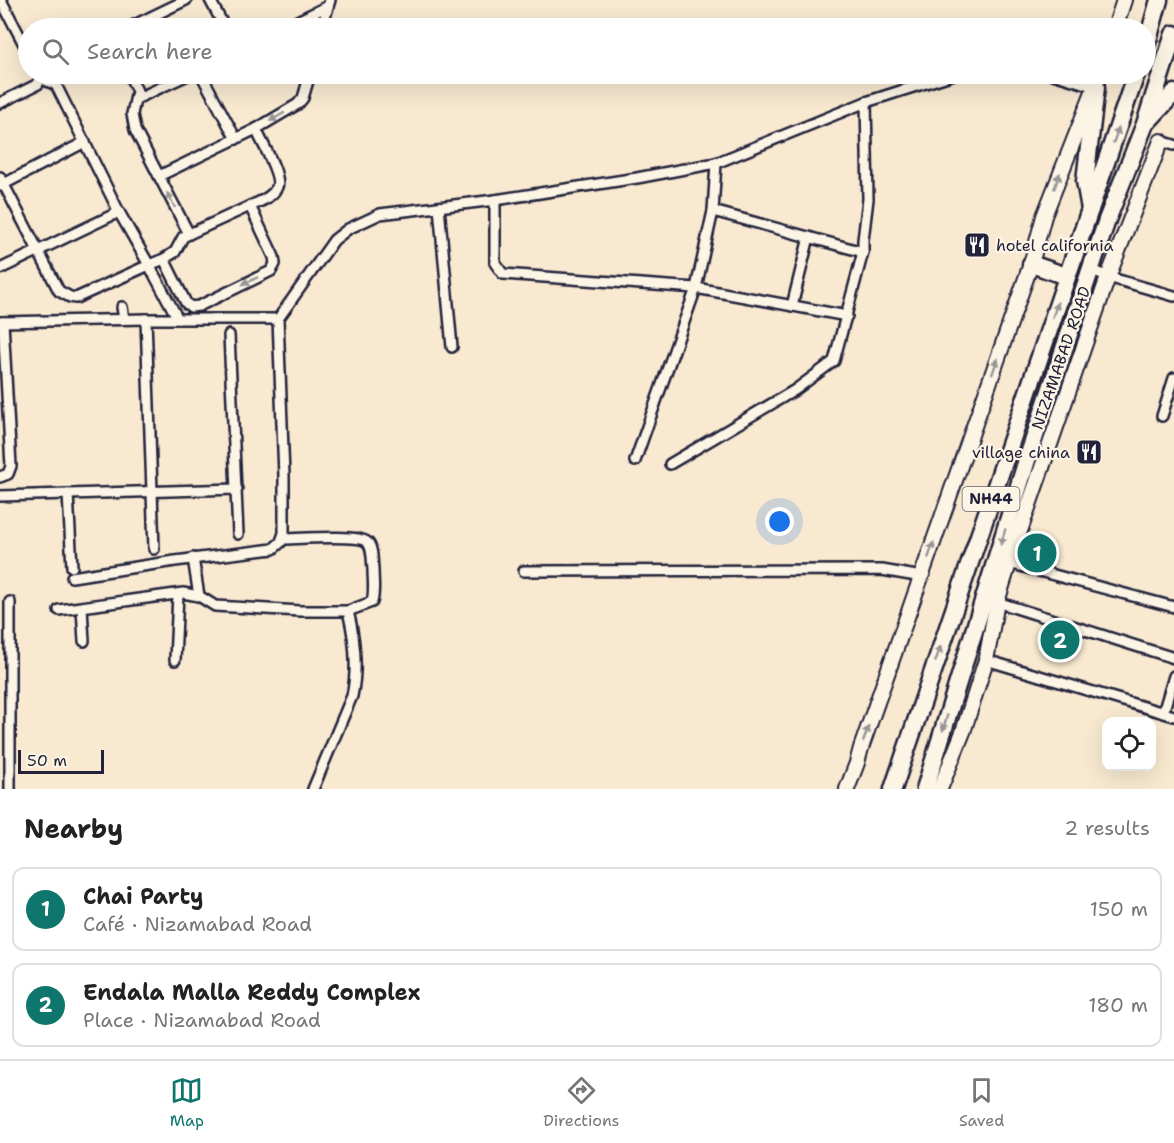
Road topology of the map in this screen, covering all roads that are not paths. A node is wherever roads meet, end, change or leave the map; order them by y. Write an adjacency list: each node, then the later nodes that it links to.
1 (1, 0): 8 (street)
2 (186, 0): 7 (street)
3 (210, 0): 10 (street)
4 (1125, 0): 13 (main road)
5 (1159, 0): 14 (highway)
6 (329, 3): 11 (street); 12 (street)
7 (166, 4): 9 (street)
8 (10, 17): 15 (street); 16 (street)
9 (144, 18)
10 (220, 18)
11 (301, 18)
12 (325, 18)
13 (1119, 18)
14 (1154, 18)
15 (0, 22)
16 (18, 33)
17 (1174, 34): 32 (highway, NIZAMABAD ROAD / NH44)
18 (38, 84): 31 (street)
19 (54, 84): 35 (street)
20 (134, 84): 29 (street)
21 (168, 84): 29 (street)
22 (206, 84): 34 (street)
23 (307, 84): 33 (street, one-way to 33)
24 (923, 84): 30 (street)
25 (1096, 84): 51 (main road, one-way to 25)
26 (1097, 84): 43 (highway)
27 (1133, 84): 43 (highway, NIZAMABAD ROAD / NH44, one-way to 27)
28 (1174, 93): 32 (highway)
29 (136, 99): 38 (street)
30 (866, 102): 37 (street); 49 (street)
31 (0, 103)
32 (1145, 124): 54 (highway, NIZAMABAD ROAD / NH44)
33 (256, 129): 34 (street); 41 (street)
34 (236, 139): 38 (street)
35 (86, 142): 39 (street); 45 (street)
36 (1167, 143): 56 (main road, NIZAMABAD ROAD)
37 (716, 163): 40 (street); 44 (street)
38 (159, 176): 46 (street, one-way to 38)
39 (1, 182): 48 (street)
40 (495, 200): 42 (street); 57 (street)
41 (250, 207): 46 (street); 50 (street, one-way to 50)
42 (439, 207): 65 (street); 68 (street)
43 (1090, 210): 55 (highway, NIZAMABAD ROAD / NH44)
44 (713, 211): 47 (street); 57 (street)
45 (119, 212): 48 (street); 52 (street)
46 (189, 234): 50 (street)
47 (809, 237): 49 (street); 59 (street)
48 (38, 251): 52 (street); 53 (street)
49 (863, 252): 61 (street)
50 (164, 259): 52 (street)
51 (1031, 264): 55 (highway); 86 (main road, one-way to 51)
52 (149, 265): 64 (street)
53 (0, 269)
54 (1091, 269): 56 (street); 107 (highway, NIZAMABAD ROAD / NH44, one-way to 107)
55 (1066, 276): 106 (highway, NIZAMABAD ROAD / NH44, one-way to 55)
56 (1108, 277): 58 (street); 82 (main road, NIZAMABAD ROAD)
57 (696, 288): 59 (street); 71 (street)
58 (1174, 296)
59 (792, 306): 61 (street)
60 (122, 307): 62 (street)
61 (847, 316): 72 (street)
62 (124, 319): 63 (street); 66 (street)
63 (146, 319): 64 (street); 75 (street)
64 (178, 319): 65 (street)
65 (278, 319): 79 (street)
66 (2, 322): 73 (street)
67 (229, 335): 74 (street)
68 (452, 347)
69 (1174, 378): 70 (street)
70 (1162, 416)
71 (635, 461)
72 (670, 464)
73 (0, 477)
74 (237, 489): 75 (street); 78 (street)
75 (152, 491): 76 (street); 80 (street)
76 (68, 494): 77 (street); 83 (street)
77 (0, 496)
78 (238, 534)
79 (282, 539): 81 (street); 94 (street)
80 (154, 549)
81 (193, 558): 85 (street); 88 (street)
82 (1009, 563): 90 (main road, NIZAMABAD ROAD); 91 (street)
83 (72, 567)
84 (524, 571): 86 (street)
85 (72, 577)
86 (922, 577): 105 (main road, one-way to 86)
87 (178, 594): 88 (street); 92 (street); 97 (street)
88 (199, 596): 94 (street)
89 (10, 602): 100 (street)
90 (997, 602): 96 (street); 98 (main road, NIZAMABAD ROAD)
91 (1174, 607)
92 (82, 608): 93 (street); 95 (street)
93 (59, 610)
94 (348, 611): 104 (street)
95 (84, 641)
96 (1174, 658)
97 (175, 660)
98 (986, 660): 101 (street); 108 (main road, NIZAMABAD ROAD)
99 (1174, 676): 101 (street)
100 (4, 713): 103 (street)
101 (1163, 713): 102 (street)
102 (1174, 716)
103 (10, 789)
104 (313, 789)
105 (847, 789)
106 (893, 789)
107 (925, 789)
108 (940, 789)

